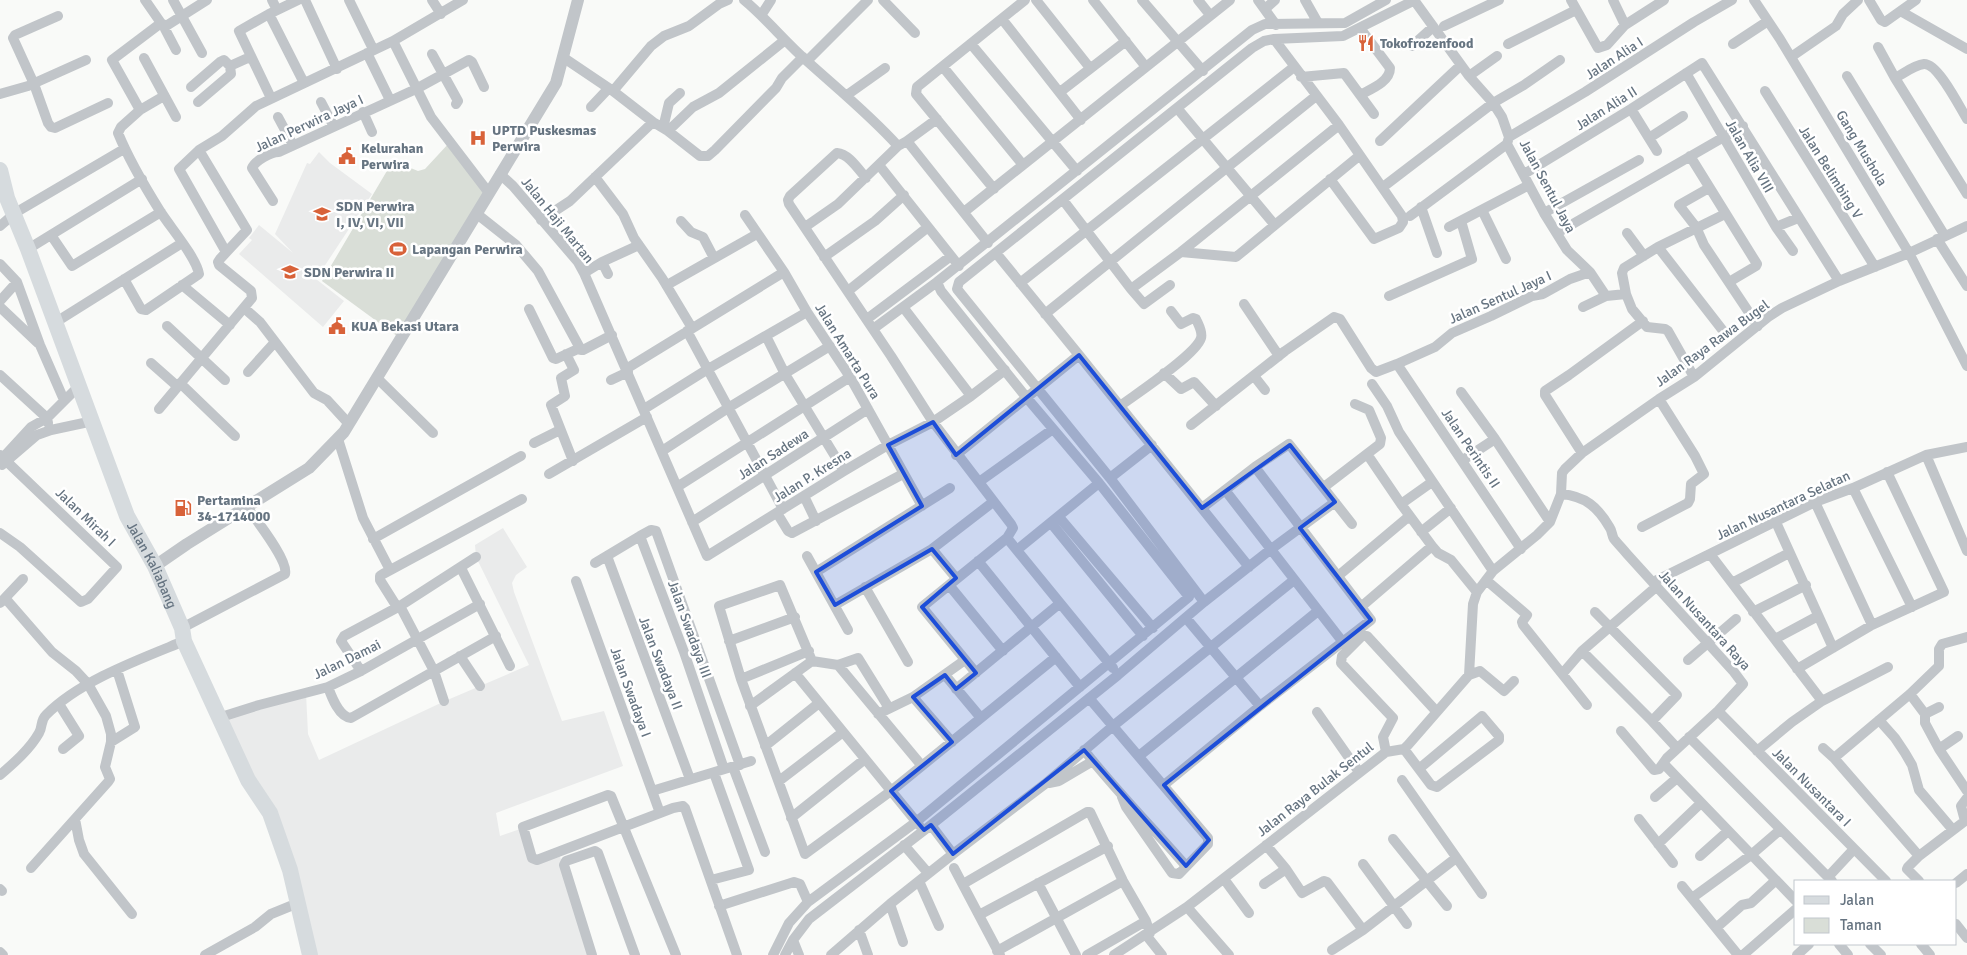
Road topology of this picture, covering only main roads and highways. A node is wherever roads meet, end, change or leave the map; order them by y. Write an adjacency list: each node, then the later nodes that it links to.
1 (0, 170): 2 (main road, Jalan Kaliabang)
2 (3, 201): 3 (main road, Jalan Kaliabang)
3 (310, 955)

